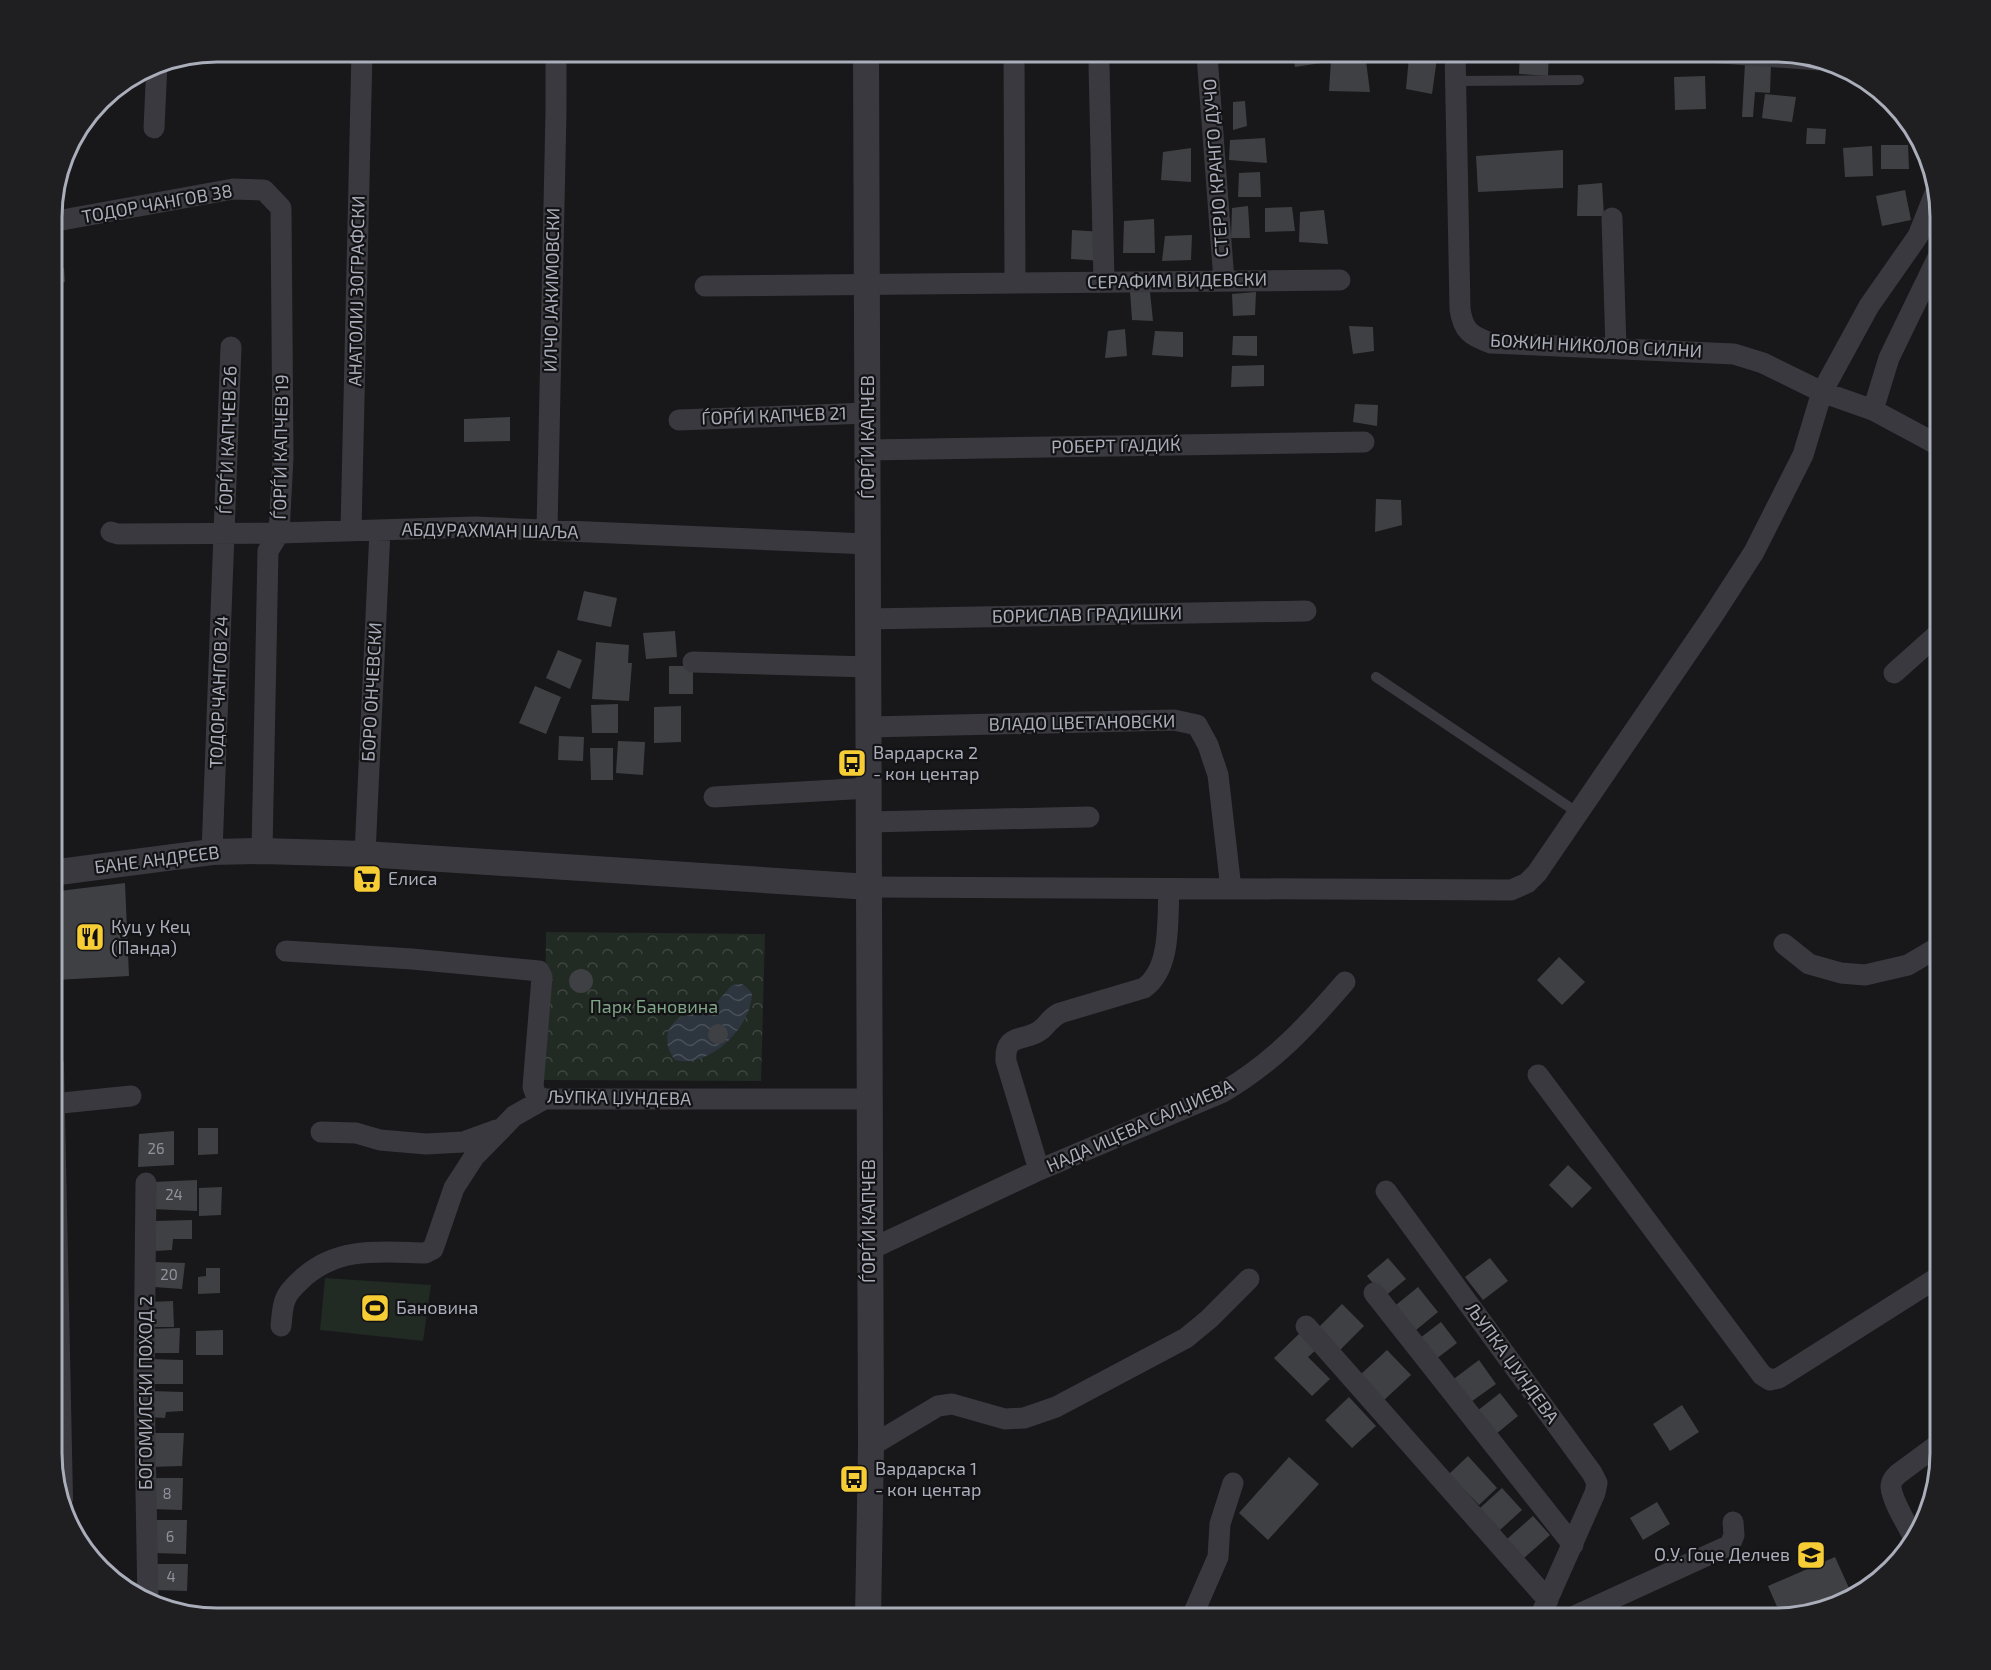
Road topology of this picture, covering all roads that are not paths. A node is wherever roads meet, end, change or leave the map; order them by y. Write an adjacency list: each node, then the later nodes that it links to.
1 (362, 62): 33 (street, АНАТОЛИЈ ЗОГРАФСКИ)
2 (556, 62): 32 (street, ИЛЧО ЈАКИМОВСКИ)
3 (866, 62): 21 (street, ЃОРЃИ КАПЧЕВ)
4 (1014, 62): 20 (street)
5 (1208, 62): 18 (street, СТЕРЈО КРАНГО ДУЧО)
6 (1455, 62): 10 (street, БОЖИН НИКОЛОВ СИЛНИ)
7 (1099, 65): 19 (street)
8 (157, 74): 11 (street)
9 (1579, 80): 10 (lane)
10 (1455, 81): 24 (street, БОЖИН НИКОЛОВ СИЛНИ)
11 (154, 128)
12 (264, 190): 15 (street, ТОДОР ЧАНГОВ 38); 37 (street, ЃОРЃИ КАПЧЕВ 19)
13 (1929, 208): 25 (street)
14 (1612, 218): 24 (street)
15 (62, 220)
16 (1929, 276): 26 (street)
17 (1340, 280): 18 (street, СЕРАФИМ ВИДЕВСКИ)
18 (1224, 281): 19 (street, СЕРАФИМ ВИДЕВСКИ)
19 (1104, 282): 20 (street, СЕРАФИМ ВИДЕВСКИ)
20 (1015, 283): 21 (street, СЕРАФИМ ВИДЕВСКИ)
21 (867, 285): 22 (street, СЕРАФИМ ВИДЕВСКИ); 27 (street, ЃОРЃИ КАПЧЕВ)
22 (705, 286)
23 (231, 347): 36 (street, ЃОРЃИ КАПЧЕВ 26)
24 (1616, 349): 25 (street, БОЖИН НИКОЛОВ СИЛНИ)
25 (1822, 392): 26 (street, БОЖИН НИКОЛОВ СИЛНИ); 49 (street)
26 (1873, 410): 29 (street)
27 (868, 412): 28 (street, ЃОРЃИ КАПЧЕВ 21); 31 (street, ЃОРЃИ КАПЧЕВ)
28 (680, 420)
29 (1929, 441)
30 (1364, 442): 31 (street, РОБЕРТ ГАЈДИЌ)
31 (868, 450): 38 (street, ЃОРЃИ КАПЧЕВ)
32 (547, 529): 34 (street, АБДУРАХМАН ШАЉА); 38 (street, АБДУРАХМАН ШАЉА)
33 (351, 530): 34 (street, АБДУРАХМАН ШАЉА); 37 (street, АБДУРАХМАН ШАЉА)
34 (380, 530): 54 (street, БОРО ОНЧЕВСКИ)
35 (111, 532): 36 (street, АБДУРАХМАН ШАЉА)
36 (225, 533): 37 (street, АБДУРАХМАН ШАЉА); 53 (street, ТОДОР ЧАНГОВ 24)
37 (279, 533): 52 (street, ЃОРЃИ КАПЧЕВ 19)
38 (868, 544): 40 (street, ЃОРЃИ КАПЧЕВ)
39 (1306, 611): 40 (street, БОРИСЛАВ ГРАДИШКИ)
40 (868, 619): 43 (street, ЃОРЃИ КАПЧЕВ)
41 (1929, 642): 44 (street)
42 (693, 663): 43 (street)
43 (869, 666): 46 (street, ЃОРЃИ КАПЧЕВ)
44 (1894, 673)
45 (1376, 676): 49 (lane)
46 (869, 727): 47 (street, ЃОРЃИ КАПЧЕВ); 58 (street, ВЛАДО ЦВЕТАНОВСКИ)
47 (869, 788): 48 (street); 51 (street, ЃОРЃИ КАПЧЕВ)
48 (714, 797)
49 (1578, 813): 58 (street)
50 (1089, 817): 51 (street)
51 (869, 822): 56 (street, ЃОРЃИ КАПЧЕВ)
52 (262, 851): 53 (street, БАНЕ АНДРЕЕВ); 54 (street)
53 (212, 852): 55 (street, БАНЕ АНДРЕЕВ)
54 (365, 854): 56 (street)
55 (62, 872)
56 (870, 887): 57 (street); 66 (street, ЃОРЃИ КАПЧЕВ)
57 (1169, 889): 58 (street); 70 (street, НАДА ИЦЕВА САЛЏИЕВА)
58 (1231, 889)
59 (1784, 945): 61 (street)
60 (286, 951): 65 (street, ЉУПКА ЏУНДЕВА)
61 (1929, 953)
62 (1345, 982): 70 (street, НАДА ИЦЕВА САЛЏИЕВА)
63 (1538, 1075): 75 (street)
64 (131, 1096): 67 (street)
65 (544, 1099): 66 (street, ЉУПКА ЏУНДЕВА); 68 (street)
66 (869, 1099): 73 (street, ЃОРЃИ КАПЧЕВ)
67 (62, 1118)
68 (504, 1125): 69 (street); 77 (street)
69 (321, 1132)
70 (1039, 1170): 73 (street, НАДА ИЦЕВА САЛЏИЕВА)
71 (146, 1183): 85 (street, БОГОМИЛСКИ ПОХОД 2)
72 (1386, 1191): 84 (street, ЉУПКА ЏУНДЕВА)
73 (869, 1251): 79 (street, ЃОРЃИ КАПЧЕВ)
74 (1249, 1279): 79 (street)
75 (1929, 1283)
76 (1374, 1293): 84 (street)
77 (281, 1326)
78 (1306, 1326): 88 (street, ЉУПКА ЏУНДЕВА)
79 (871, 1446): 86 (street, ЃОРЃИ КАПЧЕВ)
80 (1929, 1451): 83 (street)
81 (1233, 1483): 87 (street)
82 (1733, 1522): 90 (street)
83 (1910, 1530)
84 (1573, 1545): 89 (street, ЉУПКА ЏУНДЕВА)
85 (148, 1592)
86 (868, 1608)
87 (1196, 1608)
88 (1541, 1608)
89 (1544, 1608)
90 (1592, 1608)

